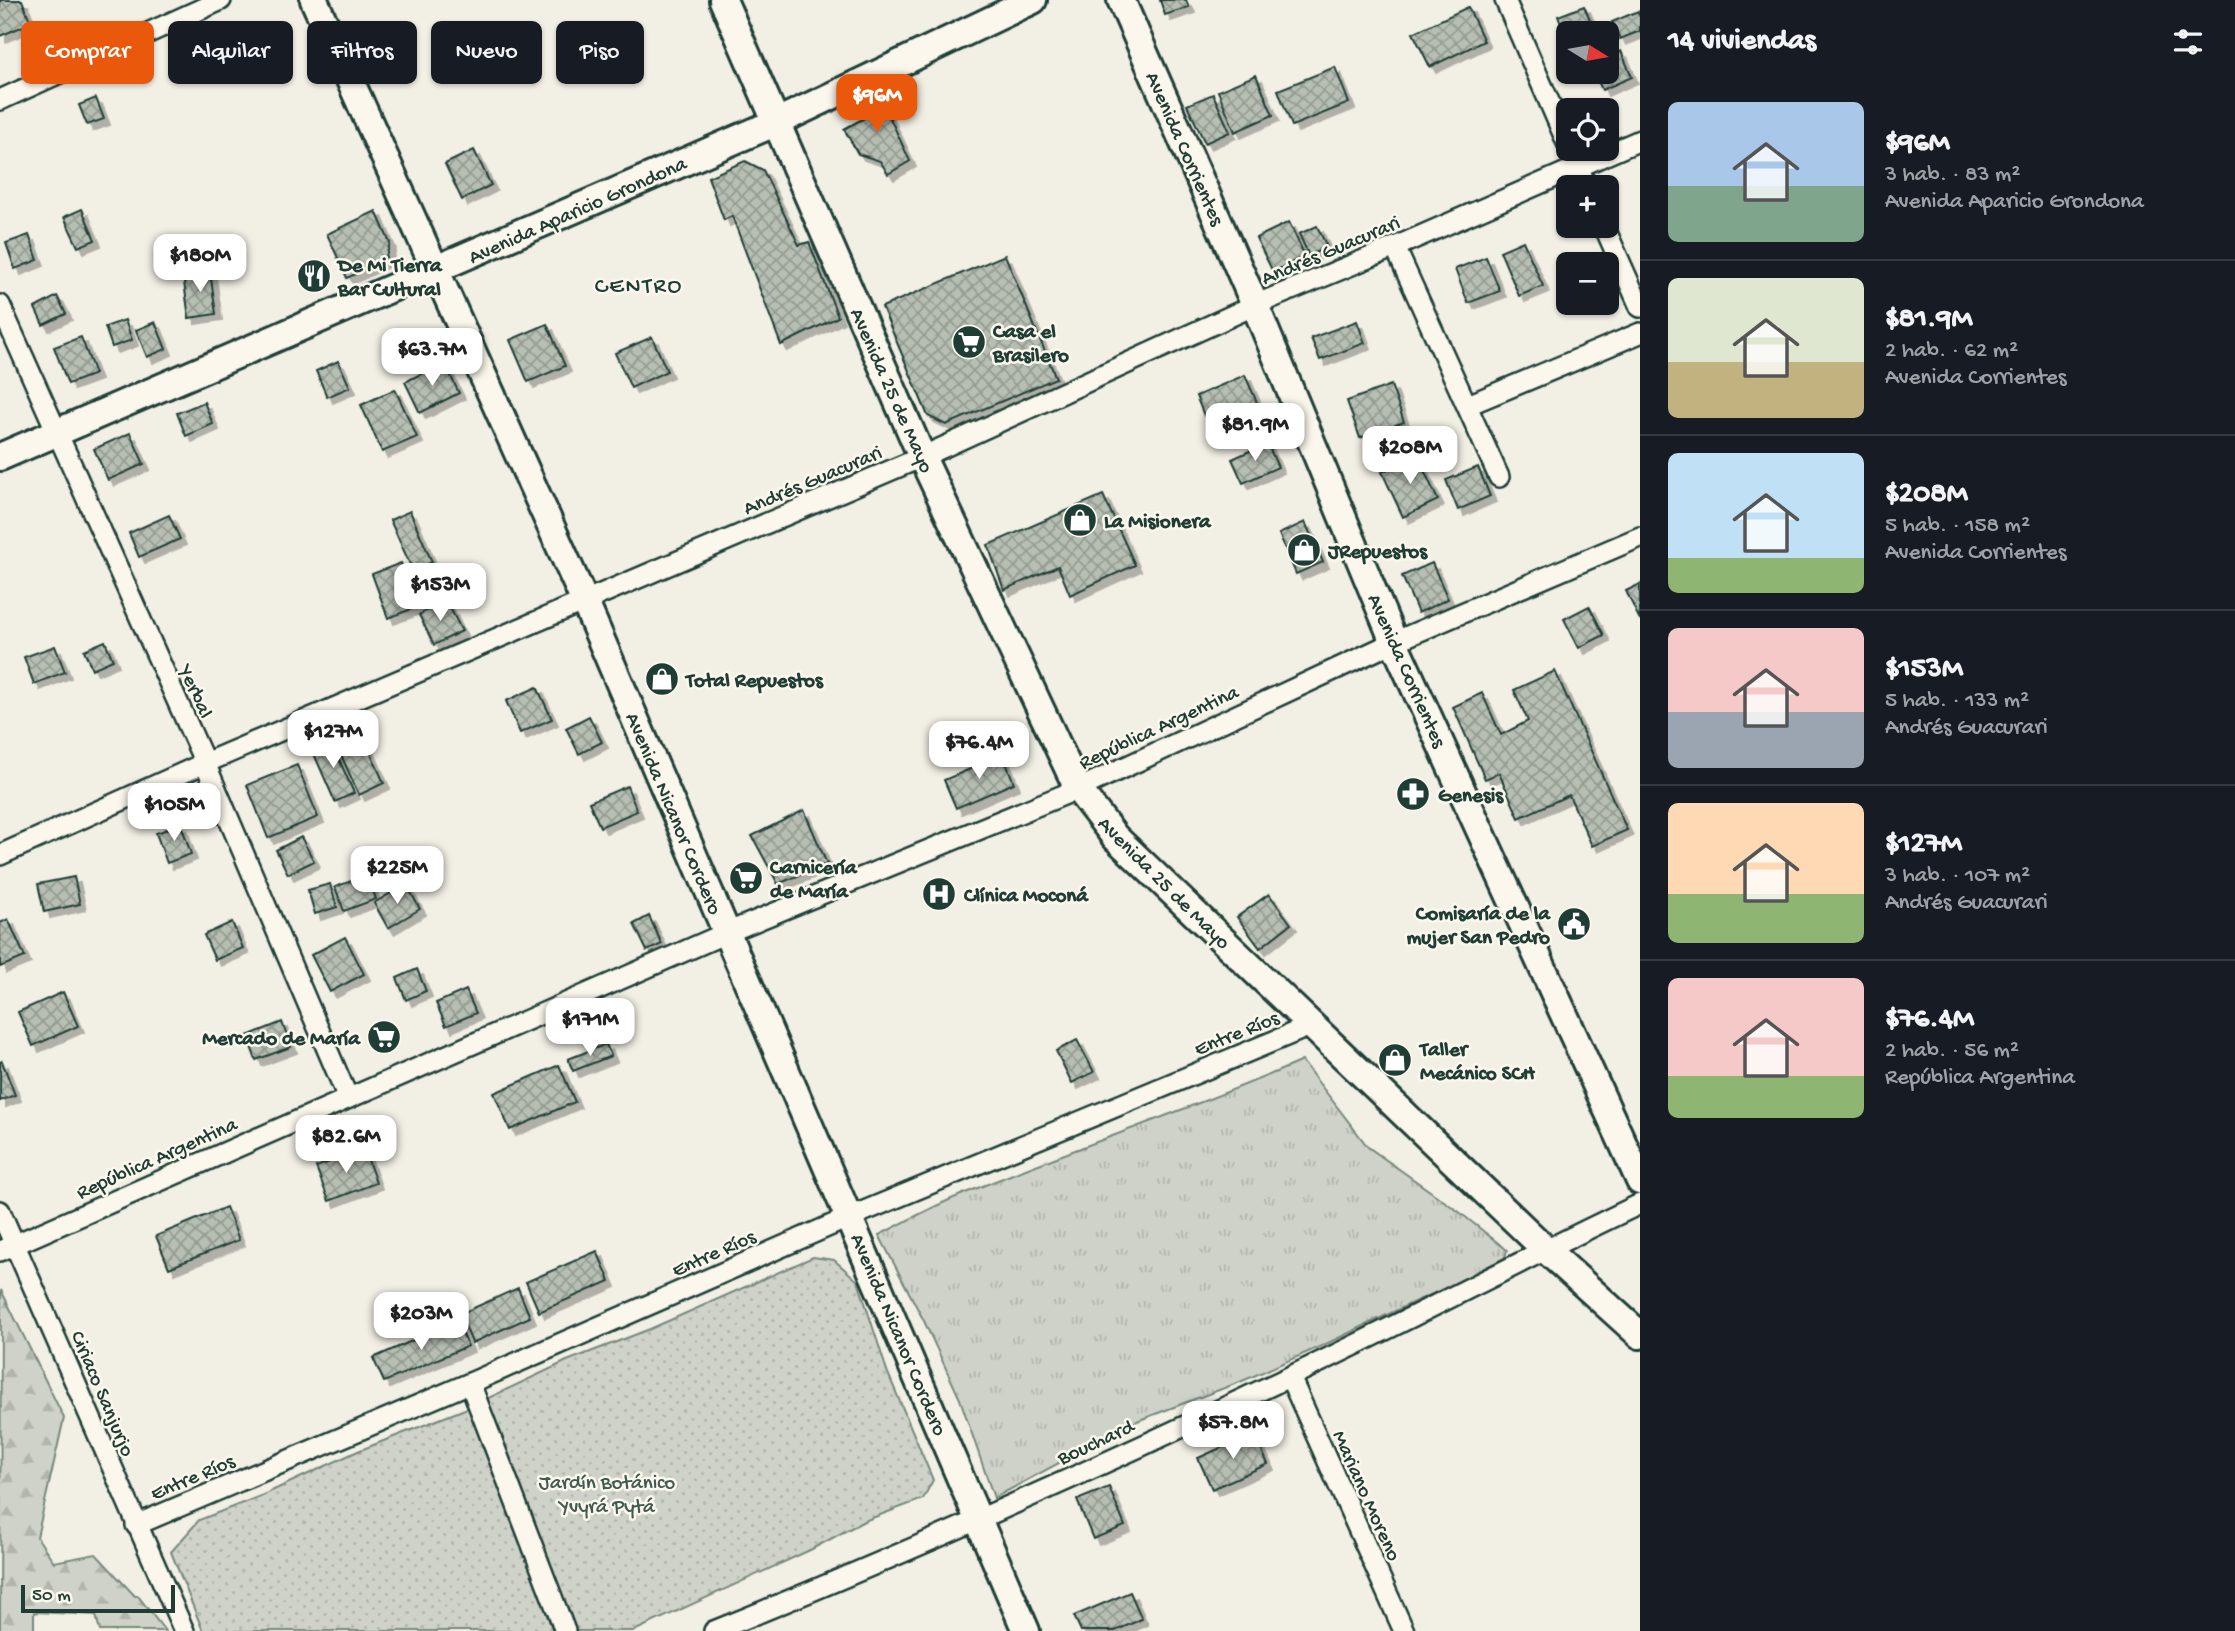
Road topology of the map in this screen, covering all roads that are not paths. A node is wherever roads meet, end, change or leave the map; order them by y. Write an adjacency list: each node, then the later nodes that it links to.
1 (221, 0): 7 (street)
2 (314, 0): 16 (main road, Avenida Nicanor Cordero)
3 (723, 0): 9 (main road, Avenida 25 de Mayo)
4 (1033, 0): 9 (main road, Avenida Aparicio Grondona)
5 (1121, 0): 17 (main road, Avenida Corrientes)
6 (1505, 0): 8 (street)
7 (0, 100)
8 (1556, 117)
9 (777, 122): 16 (main road, Avenida Aparicio Grondona); 24 (main road, Avenida 25 de Mayo)
10 (1640, 140): 12 (street, Andrés Guacurari)
11 (1575, 161): 12 (street)
12 (1578, 168): 13 (street); 15 (street, Andrés Guacurari)
13 (1581, 175)
14 (1609, 238): 19 (street)
15 (1395, 247): 17 (street, Andrés Guacurari); 21 (street)
16 (437, 270): 22 (main road, Avenida Aparicio Grondona); 27 (main road, Avenida Nicanor Cordero)
17 (1255, 304): 24 (street, Andrés Guacurari); 28 (main road, Avenida Corrientes)
18 (0, 305): 22 (street, Yerbal)
19 (1640, 307)
20 (1640, 333): 21 (street)
21 (1468, 405): 25 (street)
22 (57, 431): 23 (main road, Avenida Aparicio Grondona); 29 (street, Yerbal)
23 (0, 457)
24 (922, 457): 27 (street, Andrés Guacurari); 30 (main road, Avenida 25 de Mayo)
25 (1499, 477)
26 (1640, 537): 28 (street, República Argentina)
27 (584, 600): 29 (street, Andrés Guacurari); 32 (main road, Avenida Nicanor Cordero)
28 (1394, 642): 30 (street, República Argentina); 35 (main road, Avenida Corrientes)
29 (205, 763): 31 (street, Andrés Guacurari); 34 (street, Yerbal)
30 (1078, 789): 32 (street, República Argentina); 33 (main road, Avenida 25 de Mayo)
31 (0, 855)
32 (726, 933): 34 (street, República Argentina); 38 (main road, Avenida Nicanor Cordero)
33 (1310, 1026): 38 (street, Entre Ríos); 40 (main road, Avenida 25 de Mayo)
34 (348, 1098): 39 (street, República Argentina)
35 (1640, 1181)
36 (1640, 1204): 40 (street, Bouchard)
37 (0, 1211): 39 (street, Ciriaco Sanjurjo)
38 (850, 1217): 43 (street, Entre Ríos); 44 (main road, Avenida Nicanor Cordero)
39 (7, 1248): 45 (street, Ciriaco Sanjurjo)
40 (1545, 1249): 41 (main road, Avenida 25 de Mayo); 42 (street, Bouchard)
41 (1640, 1335)
42 (1290, 1377): 44 (street, Bouchard); 50 (street, Mariano Moreno)
43 (470, 1384): 45 (street, Entre Ríos); 47 (street)
44 (978, 1519): 48 (street, Bouchard); 49 (main road, Avenida Nicanor Cordero)
45 (136, 1525): 46 (street, Ciriaco Sanjurjo)
46 (184, 1631)
47 (565, 1631)
48 (714, 1631)
49 (1026, 1631)
50 (1404, 1631)

